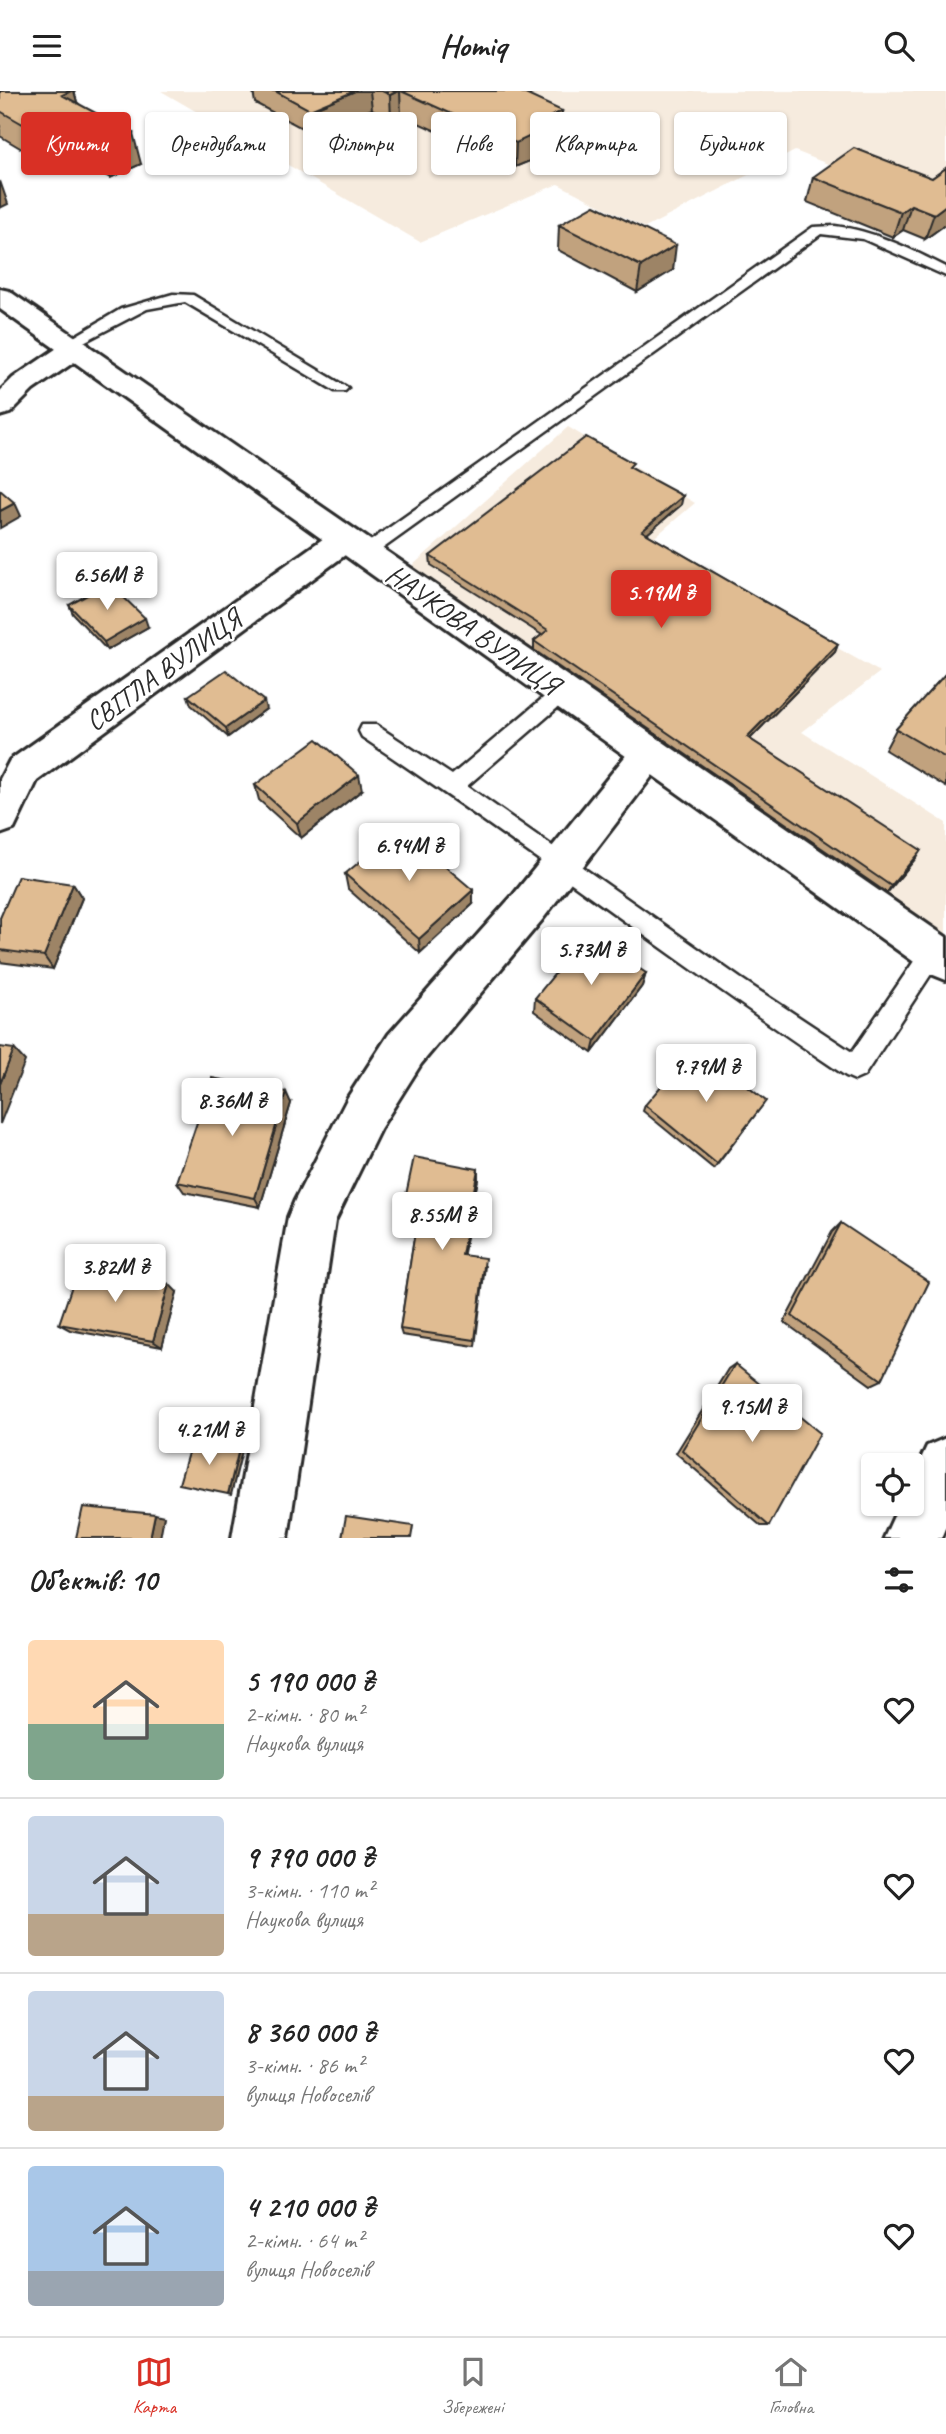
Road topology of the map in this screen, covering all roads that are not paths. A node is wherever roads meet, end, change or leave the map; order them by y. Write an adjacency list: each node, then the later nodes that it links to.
1 (946, 271): 6 (lane)
2 (0, 297): 3 (street, НАУКОВА ВУЛИЦЯ)
3 (73, 346): 4 (lane); 5 (street); 6 (street, НАУКОВА ВУЛИЦЯ)
4 (340, 388)
5 (0, 407)
6 (355, 546): 7 (street, НАУКОВА ВУЛИЦЯ); 11 (street, СВІТЛА ВУЛИЦЯ)
7 (563, 692): 9 (street, НАУКОВА ВУЛИЦЯ); 10 (lane)
8 (369, 731): 10 (lane)
9 (649, 753): 12 (street); 13 (street, НАУКОВА ВУЛИЦЯ)
10 (454, 785): 12 (lane)
11 (0, 818)
12 (559, 863): 13 (lane); 15 (street)
13 (939, 957)
14 (946, 1465): 16 (street)
15 (260, 1538)
16 (912, 1538)

